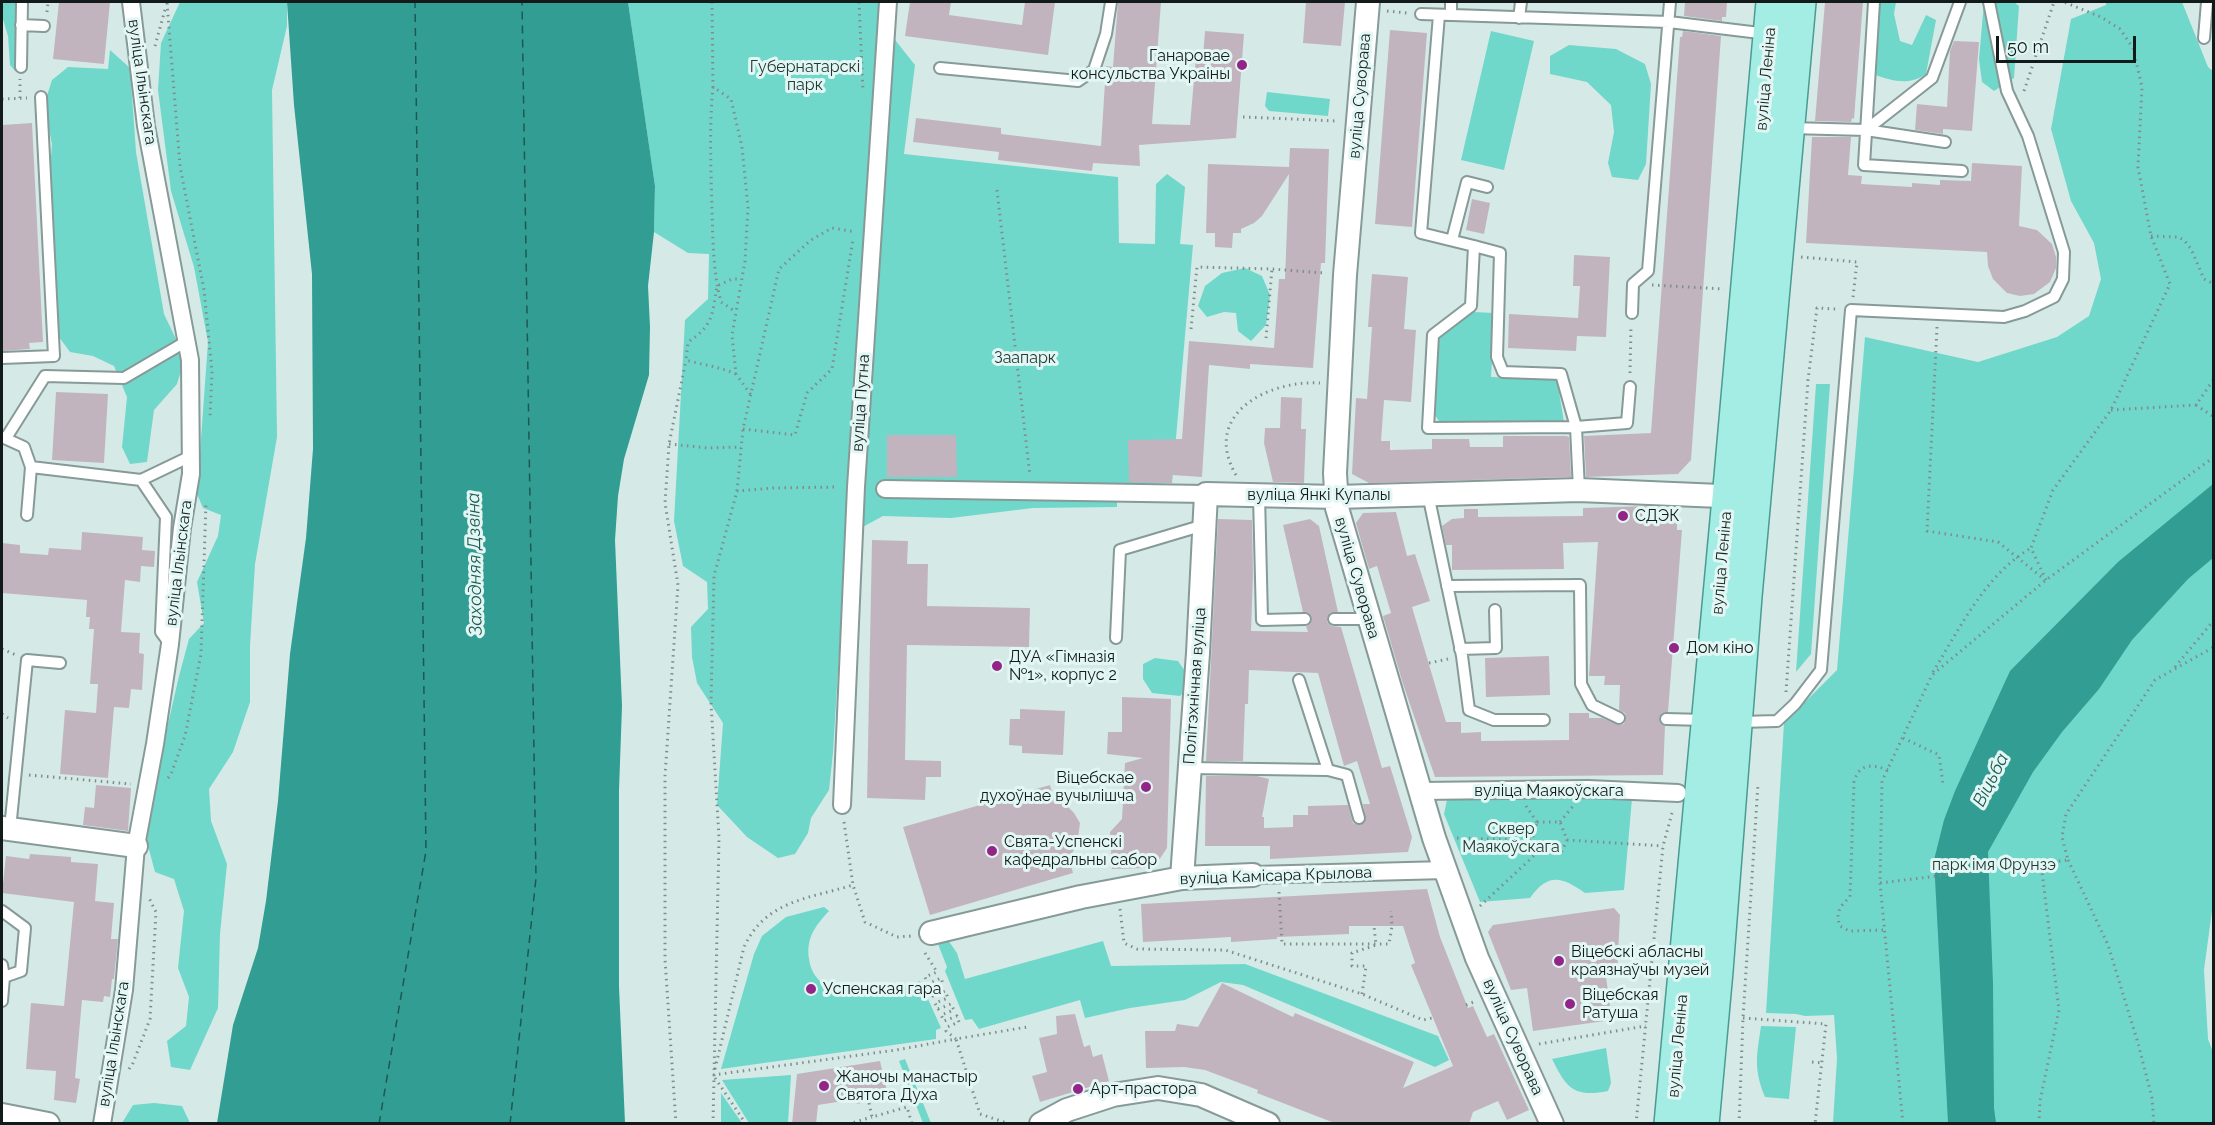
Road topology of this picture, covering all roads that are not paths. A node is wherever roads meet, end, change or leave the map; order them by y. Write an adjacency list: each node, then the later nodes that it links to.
1 (22, 2): 19 (lane)
2 (131, 2): 34 (street, вуліца Ільінскага)
3 (888, 2): 69 (street, вуліца Путна)
4 (1111, 2): 24 (lane)
5 (1451, 2): 16 (lane)
6 (1521, 2): 17 (lane)
7 (1670, 2): 18 (lane)
8 (1773, 2): 21 (main road, вуліца Леніна)
9 (1799, 2): 26 (main road, вуліца Леніна)
10 (1874, 2): 27 (lane)
11 (1960, 2): 27 (lane)
12 (1989, 2): 64 (lane)
13 (2207, 2): 22 (lane)
14 (1375, 6): 48 (street, вуліца Суворава)
15 (1421, 14): 16 (lane)
16 (1445, 15): 17 (lane); 31 (lane)
17 (1520, 18): 18 (lane)
18 (1668, 22): 21 (lane); 33 (lane)
19 (21, 25): 20 (lane); 23 (lane)
20 (44, 26)
21 (1770, 35): 47 (main road, вуліца Леніна)
22 (2204, 38)
23 (21, 67)
24 (940, 68)
25 (41, 97): 35 (lane)
26 (1787, 128): 27 (lane); 47 (main road, вуліца Леніна)
27 (1866, 130): 28 (lane); 29 (lane)
28 (1945, 142)
29 (1962, 171)
30 (1487, 187): 31 (lane)
31 (1452, 240): 32 (lane)
32 (1474, 246): 37 (lane); 37 (lane)
33 (1632, 313)
34 (187, 342): 38 (lane); 39 (street, вуліца Ільінскага)
35 (2, 358)
36 (1630, 387): 37 (lane)
37 (1576, 427): 43 (lane)
38 (4, 437): 40 (lane)
39 (191, 456): 41 (lane); 57 (street, вуліца Ільінскага)
40 (31, 467): 41 (lane); 49 (lane)
41 (141, 480): 57 (lane)
42 (885, 489): 44 (street, вуліца Янкі Купалы)
43 (1579, 490): 45 (street, вуліца Янкі Купалы); 47 (street, вуліца Янкі Купалы)
44 (1206, 494): 46 (street, вуліца Янкі Купалы); 50 (street, Політэхнічная вуліца)
45 (1428, 494): 48 (street, вуліца Янкі Купалы); 51 (lane)
46 (1259, 495): 48 (street, вуліца Янкі Купалы); 55 (lane)
47 (1741, 496): 64 (main road, вуліца Леніна)
48 (1336, 497): 54 (street, вуліца Суворава)
49 (27, 515)
50 (1204, 525): 56 (lane); 65 (street, Політэхнічная вуліца)
51 (1447, 586): 58 (lane); 61 (lane)
52 (1495, 609): 58 (lane)
53 (1334, 619): 54 (lane)
54 (1369, 619): 67 (street, вуліца Суворава)
55 (1305, 620)
56 (1116, 638)
57 (170, 644): 72 (street, вуліца Ільінскага)
58 (1461, 652): 63 (lane)
59 (60, 663): 71 (lane)
60 (1299, 680): 66 (lane)
61 (1619, 718)
62 (1666, 719): 64 (lane)
63 (1544, 720)
64 (1721, 721): 76 (main road, вуліца Леніна)
65 (1190, 768): 66 (lane); 75 (street, Політэхнічная вуліца)
66 (1328, 770): 70 (lane)
67 (1421, 791): 68 (street, вуліца Маякоўскага); 73 (street, вуліца Суворава)
68 (1678, 793)
69 (842, 805)
70 (1359, 818)
71 (6, 829): 72 (street)
72 (136, 846): 84 (street, вуліца Ільінскага)
73 (1446, 870): 74 (street, вуліца Камісара Крылова); 87 (street, вуліца Суворава)
74 (1253, 875): 75 (street, вуліца Камісара Крылова)
75 (1182, 878): 78 (street, вуліца Камісара Крылова)
76 (1707, 899): 88 (main road, вуліца Леніна); 89 (main road, вуліца Леніна)
77 (2, 911): 80 (lane)
78 (931, 933)
79 (2, 965): 80 (lane)
80 (4, 977): 81 (lane)
81 (2, 1001)
82 (2, 1115): 83 (street)
83 (48, 1124)
84 (102, 1124)
85 (1041, 1124): 86 (street)
86 (1268, 1124)
87 (1552, 1124)
88 (1671, 1124)
89 (1702, 1124)

